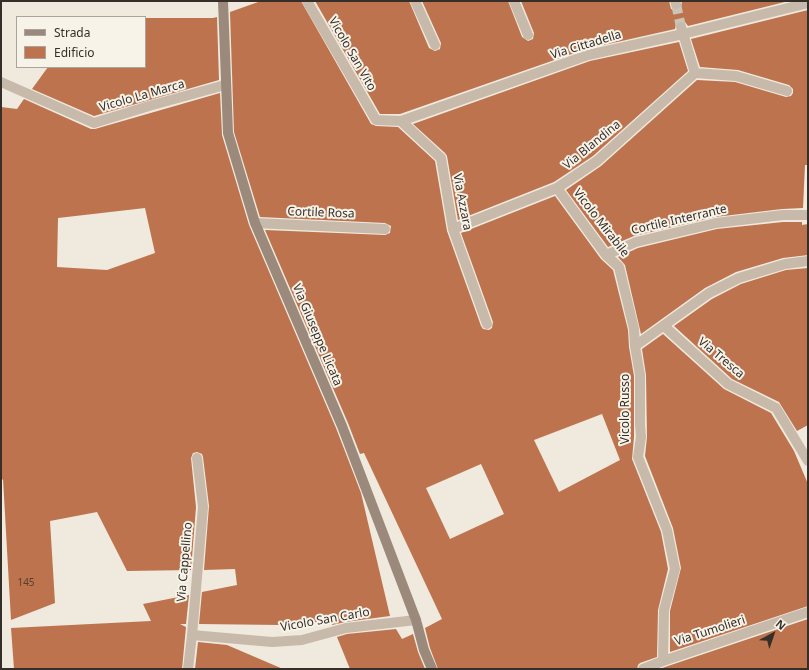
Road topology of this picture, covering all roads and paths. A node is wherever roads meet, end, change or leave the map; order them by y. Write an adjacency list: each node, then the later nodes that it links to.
1 (223, 1): 11 (street, Via Giuseppe Licata)
2 (307, 1): 13 (street, Vicolo San Vito)
3 (415, 1): 8 (street)
4 (514, 1): 7 (street)
5 (808, 3): 6 (street, Via Cittadella)
6 (682, 31): 9 (street); 14 (street, Via Cittadella)
7 (528, 35)
8 (435, 45)
9 (695, 73): 12 (street); 15 (street, Via Blandina)
10 (1, 82): 11 (street, Vicolo La Marca)
11 (226, 85): 17 (street, Via Giuseppe Licata)
12 (787, 91)
13 (376, 120): 14 (street, Via Cittadella)
14 (401, 121): 19 (street, Via Azzara)
15 (558, 188): 19 (street, Via Blandina); 20 (street, Vicolo Mirabile)
16 (808, 215): 20 (street, Cortile Interrante)
17 (255, 223): 18 (street, Cortile Rosa); 28 (street, Via Giuseppe Licata)
18 (385, 229)
19 (453, 229): 22 (street, Via Azzara)
20 (606, 255): 24 (street, Vicolo Mirabile)
21 (808, 261): 23 (street)
22 (488, 324)
23 (664, 326): 24 (street); 26 (street, Via Tresca)
24 (635, 346): 30 (street, Vicolo Russo)
25 (197, 458): 29 (street, Via Cappellino)
26 (808, 460)
27 (808, 612): 30 (street, Via Tumolieri)
28 (416, 620): 29 (street, Vicolo San Carlo); 32 (street, Via Giuseppe Licata)
29 (192, 635): 31 (street, Via Cappellino)
30 (663, 661): 33 (street, Via Tumolieri)
31 (188, 669)
32 (432, 669)
33 (643, 669)

